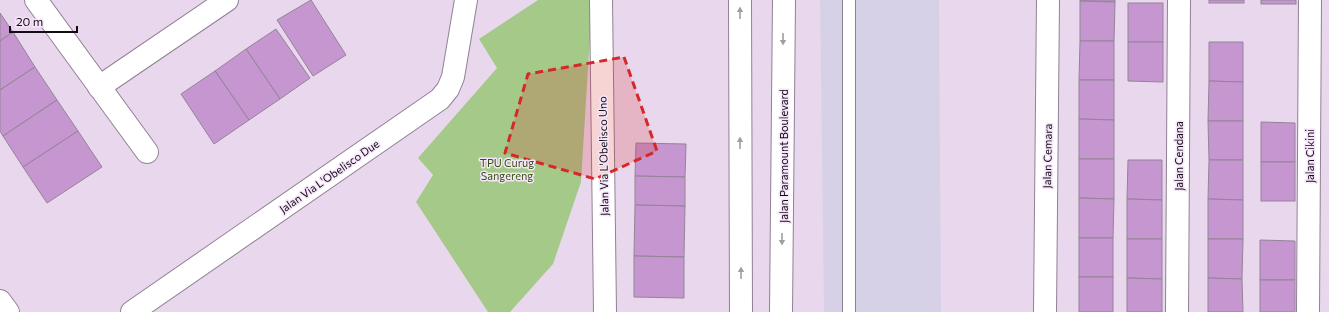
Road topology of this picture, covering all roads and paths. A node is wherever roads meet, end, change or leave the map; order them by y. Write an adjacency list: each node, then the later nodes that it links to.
1 (36, 0): 11 (street)
2 (227, 0): 11 (street)
3 (466, 0): 15 (street, Jalan Via L'Obelisco Due)
4 (601, 0): 16 (street, Jalan Via L'Obelisco Uno)
5 (740, 0): 17 (street, one-way to 5)
6 (784, 0): 18 (street, Jalan Paramount Boulevard, one-way to 18)
7 (849, 0): 19 (lane)
8 (1048, 0): 20 (street, Jalan Cemara)
9 (1179, 0): 21 (street, Jalan Cendana)
10 (1310, 0): 22 (street, Jalan Cikini)
11 (99, 87): 12 (street)
12 (147, 152)
13 (0, 301): 14 (street)
14 (8, 312)
15 (132, 312)
16 (605, 312)
17 (741, 312)
18 (781, 312)
19 (849, 312)
20 (1045, 312)
21 (1177, 312)
22 (1308, 312)

